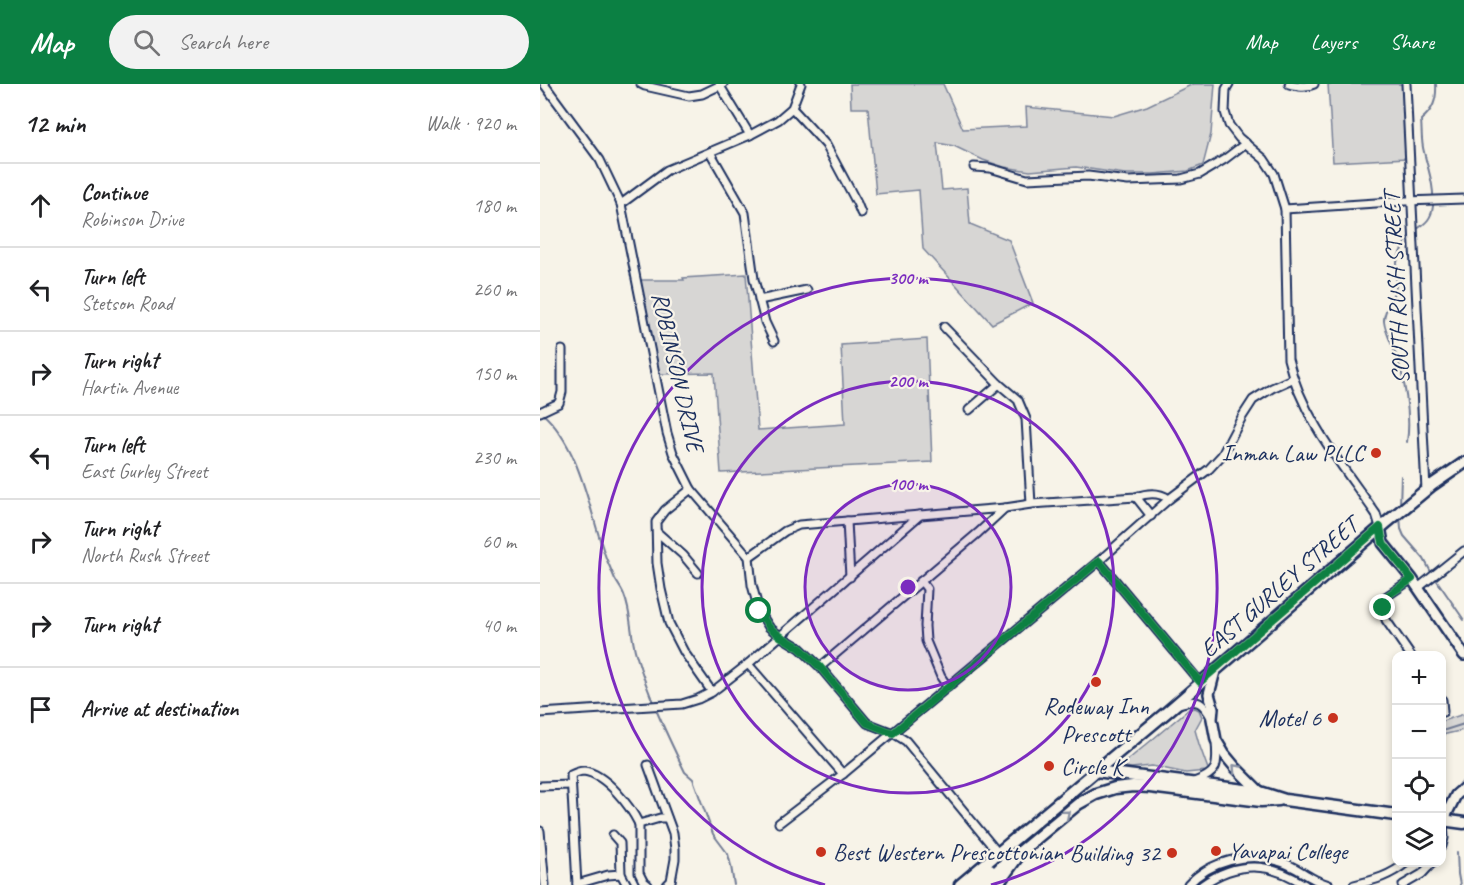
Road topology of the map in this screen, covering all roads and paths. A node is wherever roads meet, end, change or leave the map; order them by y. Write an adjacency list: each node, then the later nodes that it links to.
1 (544, 84): 17 (street, ROBINSON DRIVE)
2 (641, 84): 9 (street)
3 (801, 84): 10 (street)
4 (1229, 84): 12 (street)
5 (1289, 84): 6 (street)
6 (1314, 84)
7 (1406, 84): 16 (street, SOUTH RUSH STREET)
8 (722, 85): 9 (street); 11 (street)
9 (667, 87)
10 (792, 108): 11 (street); 19 (street)
11 (750, 135): 13 (street)
12 (1246, 143): 14 (street); 18 (street)
13 (710, 152): 17 (street); 21 (street)
14 (974, 167)
15 (1464, 199): 16 (street)
16 (1411, 201): 18 (street); 31 (street, SOUTH RUSH STREET)
17 (621, 204): 30 (street, ROBINSON DRIVE)
18 (1285, 209): 25 (street)
19 (861, 213)
20 (807, 290): 21 (street)
21 (759, 300): 23 (street)
22 (944, 327): 26 (street)
23 (774, 341)
24 (562, 350): 28 (street)
25 (1292, 379): 33 (street); 39 (street)
26 (999, 384): 27 (street); 34 (street)
27 (969, 410)
28 (540, 412)
29 (1464, 463): 31 (main road, EAST GURLEY STREET)
30 (691, 489): 40 (street); 42 (street, ROBINSON DRIVE)
31 (1426, 490): 39 (main road, EAST GURLEY STREET)
32 (1136, 497): 33 (street); 34 (street); 37 (street)
33 (1169, 499): 37 (street)
34 (1031, 504): 35 (street)
35 (1005, 508): 36 (street); 48 (street)
36 (920, 516): 38 (street); 46 (street)
37 (1151, 516): 43 (street)
38 (847, 521): 42 (street); 46 (street)
39 (1380, 527): 47 (street); 55 (main road, EAST GURLEY STREET)
40 (657, 532): 45 (street); 58 (street)
41 (1461, 554): 44 (street); 49 (street)
42 (749, 557): 50 (street)
43 (1099, 561): 56 (street); 57 (street)
44 (1464, 565)
45 (698, 573)
46 (850, 577): 50 (street)
47 (1412, 579): 49 (street); 51 (street)
48 (921, 581): 54 (street); 57 (street)
49 (1418, 588): 52 (street)
50 (780, 636): 53 (street); 54 (street)
51 (1408, 651)
52 (1464, 655)
53 (748, 664): 58 (street); 66 (street)
54 (820, 667): 62 (street)
55 (1215, 671): 56 (main road, EAST GURLEY STREET); 61 (street)
56 (1200, 682): 59 (main road, EAST GURLEY STREET)
57 (948, 687): 62 (street)
58 (712, 692): 60 (street)
59 (1167, 712): 61 (street); 65 (main road, EAST GURLEY STREET)
60 (540, 713)
61 (1212, 719): 63 (street)
62 (893, 733): 66 (street); 84 (street)
63 (1216, 740): 67 (street); 71 (street, one-way to 63)
64 (648, 765): 75 (street)
65 (1096, 771): 67 (main road); 82 (main road, EAST GURLEY STREET)
66 (843, 774): 77 (street)
67 (1191, 783): 71 (main road)
68 (571, 785): 69 (street); 79 (street); 89 (street)
69 (540, 786)
70 (1464, 788): 74 (street)
71 (1260, 792): 72 (main road)
72 (1285, 800): 73 (main road); 83 (main road, one-way to 72)
73 (1392, 814)
74 (1446, 814)
75 (667, 818): 79 (street); 92 (street)
76 (1446, 821): 78 (main road)
77 (779, 823)
78 (1464, 823)
79 (639, 824): 91 (street)
80 (540, 831): 88 (street)
81 (613, 835): 87 (street)
82 (1019, 835): 84 (main road, EAST GURLEY STREET); 94 (main road)
83 (1022, 851): 95 (main road); 96 (main road)
84 (998, 853): 93 (main road, EAST GURLEY STREET)
85 (1401, 867): 101 (street)
86 (1428, 867): 102 (street)
87 (621, 874): 89 (street); 90 (street)
88 (545, 885)
89 (577, 885)
90 (627, 885)
91 (648, 885)
92 (667, 885)
93 (960, 885)
94 (972, 885)
95 (983, 885)
96 (998, 885)
97 (1188, 885): 100 (street)
98 (1202, 885): 99 (street)
99 (1305, 885)
100 (1329, 885)
101 (1354, 885)
102 (1402, 885)

